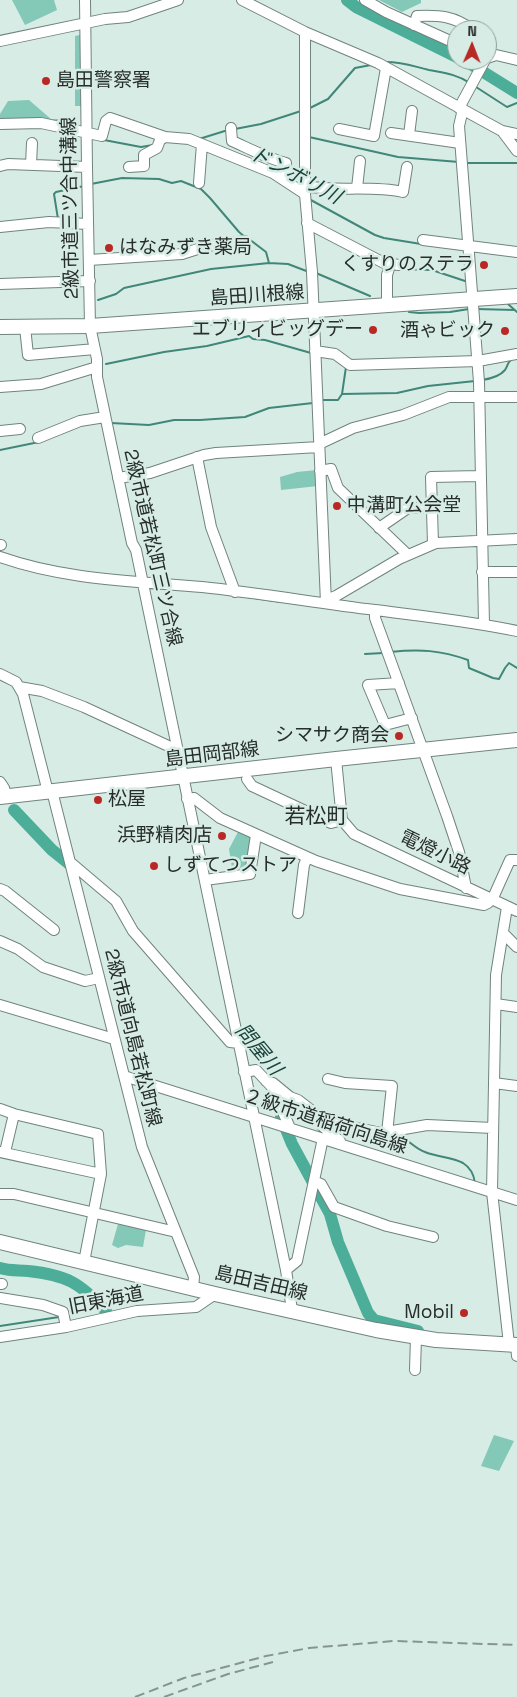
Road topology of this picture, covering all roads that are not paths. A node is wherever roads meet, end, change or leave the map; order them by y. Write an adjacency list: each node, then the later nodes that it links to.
1 (85, 0): 6 (street, 2級市道三ツ合中溝線)
2 (178, 0): 6 (street)
3 (242, 0): 8 (street)
4 (365, 0): 7 (street)
5 (456, 20): 7 (street)
6 (86, 24): 10 (street); 21 (street, 2級市道三ツ合中溝線)
7 (414, 25): 9 (street)
8 (305, 32): 13 (street); 39 (street)
9 (447, 40)
10 (0, 41)
11 (497, 55): 12 (street)
12 (517, 60)
13 (386, 68): 15 (street); 19 (street)
14 (479, 70): 15 (street)
15 (461, 108): 20 (street); 27 (street)
16 (412, 111): 24 (street)
17 (0, 124): 21 (street)
18 (231, 128): 37 (street)
19 (339, 129)
20 (502, 131): 23 (street); 29 (street)
21 (87, 133): 25 (street); 33 (street, 2級市道三ツ合中溝線)
22 (391, 133): 24 (street)
23 (517, 134)
24 (409, 135): 27 (street)
25 (165, 137): 28 (street); 34 (street)
26 (32, 143): 31 (street)
27 (460, 143): 45 (street)
28 (202, 144): 36 (street); 37 (street)
29 (517, 151)
30 (360, 161): 38 (street)
31 (31, 165): 32 (street); 33 (street)
32 (0, 166)
33 (87, 167): 41 (street, 2級市道三ツ合中溝線)
34 (129, 167)
35 (407, 167): 38 (street)
36 (199, 182)
37 (286, 182): 39 (street)
38 (357, 188): 39 (street)
39 (305, 190): 40 (street)
40 (307, 223): 51 (street); 53 (street)
41 (88, 224): 42 (street); 47 (street, 2級市道三ツ合中溝線)
42 (0, 227)
43 (423, 240): 45 (street)
44 (246, 241): 47 (street)
45 (468, 246): 46 (street); 52 (street)
46 (517, 252)
47 (89, 260): 48 (street, 2級市道三ツ合中溝線)
48 (90, 281): 49 (street); 54 (street, 2級市道三ツ合中溝線)
49 (0, 284)
50 (517, 296): 52 (main road, 島田川根線)
51 (387, 305): 52 (main road, 島田川根線); 53 (main road, 島田川根線)
52 (473, 307): 60 (street)
53 (313, 310): 54 (main road, 島田川根線); 57 (street)
54 (90, 326): 56 (main road, 島田川根線); 59 (street, 2級市道若松町三ツ合線)
55 (0, 327): 56 (main road, 島田川根線)
56 (25, 327): 59 (street)
57 (315, 351): 60 (street); 68 (street)
58 (517, 354): 60 (street)
59 (96, 358): 61 (street); 64 (street, 2級市道若松町三ツ合線); 72 (street)
60 (478, 361): 63 (street)
61 (0, 387)
62 (517, 397): 63 (street)
63 (479, 398): 68 (street); 71 (street)
64 (105, 417): 67 (street); 72 (street, 2級市道若松町三ツ合線)
65 (20, 429): 66 (street)
66 (0, 432)
67 (38, 438)
68 (319, 445): 69 (street); 70 (street)
69 (197, 457): 72 (street); 83 (street)
70 (320, 471): 74 (street); 84 (street)
71 (480, 476): 73 (street); 76 (street)
72 (121, 478): 82 (street, 2級市道若松町三ツ合線)
73 (432, 508): 74 (street); 77 (street)
74 (379, 528): 78 (street)
75 (517, 540): 76 (street)
76 (481, 541): 77 (street); 80 (street)
77 (433, 544): 78 (street)
78 (408, 555): 84 (street)
79 (0, 557): 82 (street)
80 (482, 572): 81 (street); 86 (street)
81 (517, 572)
82 (143, 583): 83 (street); 93 (street, 2級市道若松町三ツ合線)
83 (235, 592): 84 (street)
84 (326, 601): 85 (street)
85 (375, 610): 86 (street); 89 (street)
86 (484, 624): 87 (street)
87 (517, 631)
88 (0, 674): 90 (street)
89 (399, 683): 91 (street); 91 (street)
90 (19, 687): 93 (street); 99 (street, 2級市道向島若松町線)
91 (412, 718): 94 (street)
92 (517, 740): 94 (main road, 島田岡部線)
93 (177, 750): 96 (street, 2級市道若松町三ツ合線)
94 (424, 751): 95 (main road, 島田岡部線); 108 (street)
95 (336, 759): 96 (main road, 島田岡部線); 102 (street)
96 (183, 777): 99 (main road, 島田岡部線); 101 (street, 2級市道若松町三ツ合線)
97 (247, 779): 102 (street)
98 (0, 782): 100 (street)
99 (50, 792): 100 (main road, 島田岡部線); 106 (street, 2級市道向島若松町線)
100 (3, 797)
101 (188, 799): 103 (street); 107 (street, 2級市道若松町三ツ合線)
102 (342, 820): 108 (street, 電燈小路)
103 (256, 835): 104 (street); 107 (street)
104 (306, 858): 110 (street); 113 (street)
105 (517, 860): 110 (street)
106 (71, 866): 118 (street, 2級市道向島若松町線); 123 (street)
107 (205, 880): 123 (street, 2級市道若松町三ツ合線)
108 (466, 888): 110 (street, 電燈小路)
109 (0, 889): 114 (street)
110 (491, 900): 111 (street, 電燈小路)
111 (507, 907): 112 (street, 電燈小路); 115 (street)
112 (517, 912)
113 (298, 913)
114 (54, 930)
115 (502, 933): 117 (street); 119 (street)
116 (0, 941): 118 (street)
117 (517, 947)
118 (99, 978): 122 (street, 2級市道向島若松町線)
119 (496, 1004): 121 (street); 128 (street)
120 (0, 1005): 122 (street)
121 (517, 1008)
122 (114, 1039): 125 (street, 2級市道向島若松町線)
123 (238, 1043): 124 (street, 2級市道若松町三ツ合線)
124 (244, 1072): 127 (street); 133 (street, 2級市道若松町三ツ合線)
125 (124, 1076): 133 (street, ２級市道稲荷向島線); 146 (street, 2級市道向島若松町線)
126 (328, 1079): 136 (street)
127 (266, 1081): 131 (street); 134 (street)
128 (494, 1083): 129 (street); 135 (street)
129 (517, 1086)
130 (0, 1109): 132 (street)
131 (312, 1111): 136 (street); 138 (street)
132 (14, 1114): 139 (street); 140 (street)
133 (254, 1117): 134 (street, ２級市道稲荷向島線); 150 (street, 2級市道若松町三ツ合線)
134 (290, 1128): 137 (street, ２級市道稲荷向島線)
135 (493, 1128): 136 (street); 142 (street)
136 (386, 1133)
137 (323, 1138): 138 (street, ２級市道稲荷向島線); 141 (street)
138 (343, 1144): 142 (street, ２級市道稲荷向島線)
139 (2, 1152): 140 (street)
140 (101, 1174): 145 (street)
141 (314, 1181): 147 (street); 150 (street)
142 (492, 1192): 144 (street, ２級市道稲荷向島線); 158 (street)
143 (0, 1194): 145 (street)
144 (517, 1200)
145 (94, 1213): 146 (street); 149 (street)
146 (176, 1232): 151 (street, 2級市道向島若松町線)
147 (433, 1237)
148 (0, 1242): 149 (main road, 島田吉田線)
149 (84, 1262): 151 (main road, 島田吉田線)
150 (286, 1270): 154 (street, 2級市道若松町三ツ合線)
151 (193, 1288): 152 (main road, 島田吉田線)
152 (215, 1294): 154 (main road, 島田吉田線); 155 (street, 旧東海道)
153 (0, 1298): 155 (street)
154 (292, 1310): 157 (main road, 島田吉田線)
155 (66, 1327): 156 (street, 旧東海道)
156 (0, 1337)
157 (416, 1337): 158 (main road, 島田吉田線); 159 (street)
158 (515, 1348)
159 (415, 1370)

